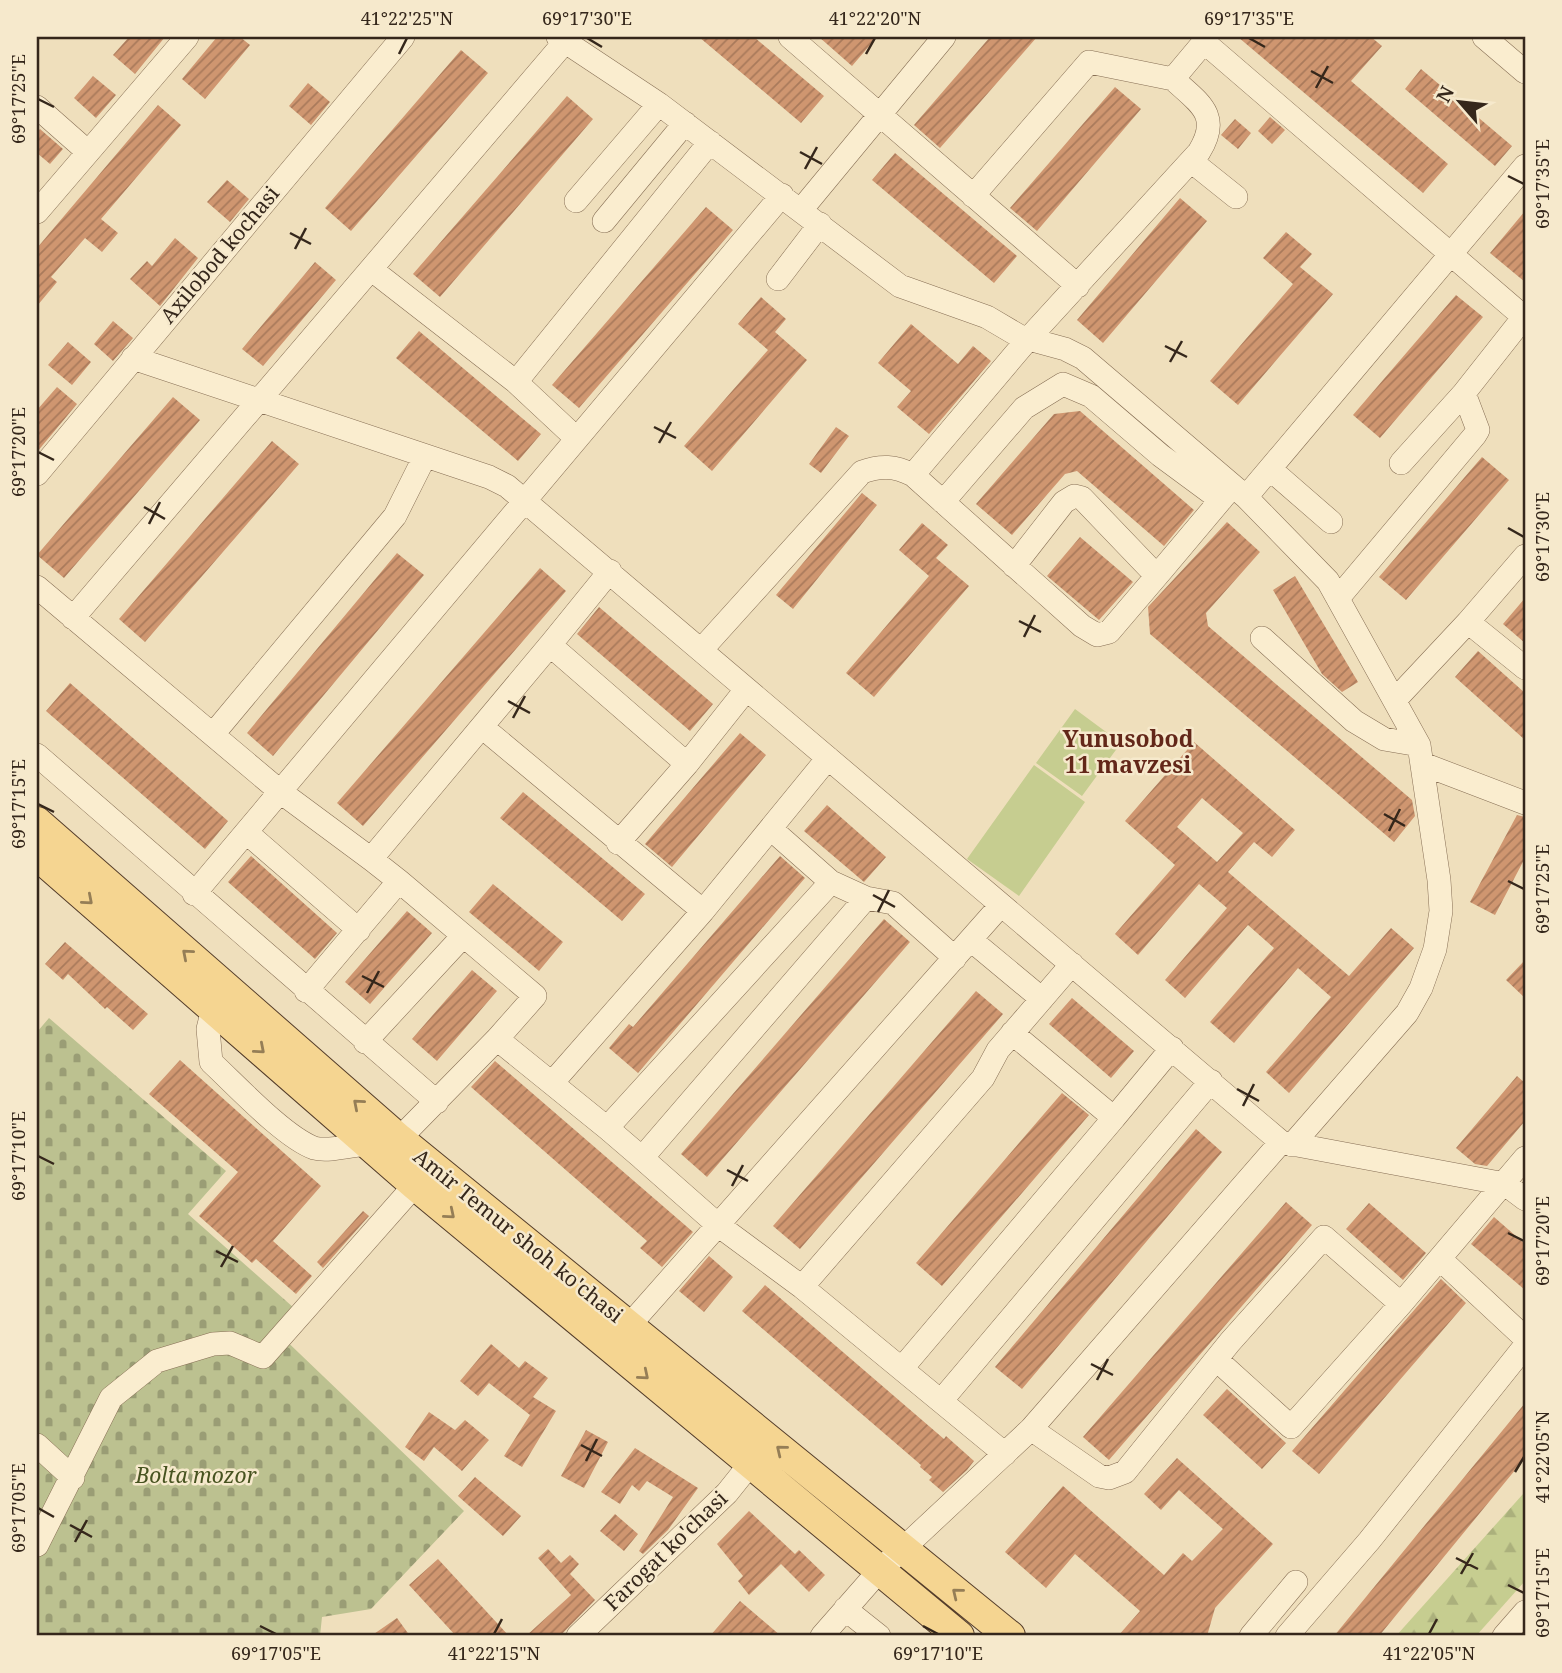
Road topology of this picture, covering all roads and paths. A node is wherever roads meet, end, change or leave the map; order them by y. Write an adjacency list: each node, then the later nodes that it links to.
1 (187, 37): 15 (street)
2 (403, 37): 32 (street, Axilobod kochasi)
3 (792, 37): 12 (street)
4 (944, 37): 12 (street)
5 (1484, 37): 8 (street)
6 (564, 38): 10 (street); 27 (street)
7 (1205, 39): 9 (street); 26 (street)
8 (1525, 72)
9 (1173, 79): 16 (street); 19 (street)
10 (659, 104): 13 (street); 21 (street)
11 (37, 107): 15 (street)
12 (878, 114): 19 (street); 22 (street)
13 (685, 123): 14 (street); 24 (street)
14 (710, 142): 18 (street); 33 (street)
15 (88, 152): 23 (street)
16 (1192, 161): 20 (street); 29 (street)
17 (1525, 166): 26 (street)
18 (782, 195): 22 (street); 36 (street)
19 (973, 197): 29 (street)
20 (1236, 197)
21 (576, 201)
22 (801, 210): 25 (street)
23 (37, 212)
24 (604, 220)
25 (820, 224): 28 (street); 31 (street)
26 (1452, 254): 30 (street); 39 (street)
27 (372, 270): 33 (street); 35 (street)
28 (778, 279)
29 (1078, 286): 31 (street)
30 (1525, 318): 34 (street)
31 (1028, 339): 41 (street); 42 (street)
32 (133, 358): 35 (street); 40 (street, Axilobod kochasi)
33 (516, 382): 36 (street)
34 (1464, 393): 38 (street); 51 (street)
35 (262, 400): 37 (street); 52 (street)
36 (576, 438): 43 (street)
37 (425, 456): 43 (street); 61 (street)
38 (1401, 463)
39 (1270, 469): 42 (street); 45 (street)
40 (37, 474)
41 (913, 475): 44 (street); 56 (street)
42 (1233, 494): 44 (street); 49 (street); 51 (street)
43 (526, 499): 48 (street); 66 (street)
44 (943, 502): 47 (street)
45 (1331, 522)
46 (1525, 556): 53 (street)
47 (1014, 566): 49 (street); 49 (street)
48 (610, 571): 55 (street); 56 (street)
49 (1161, 571)
50 (37, 587): 52 (street)
51 (1339, 597): 59 (street)
52 (74, 618): 61 (street)
53 (1468, 622): 57 (street); 59 (street)
54 (1262, 638): 62 (street)
55 (550, 645): 60 (street); 65 (street)
56 (702, 649): 58 (street)
57 (1525, 668)
58 (746, 691): 64 (street); 65 (street)
59 (1395, 700): 62 (street)
60 (482, 727): 71 (street); 73 (street)
61 (214, 733): 66 (street)
62 (1421, 754): 67 (street); 99 (street)
63 (37, 755): 76 (street)
64 (828, 758): 69 (street); 78 (street)
65 (687, 764): 71 (street)
66 (282, 793): 70 (street); 73 (street)
67 (1525, 803)
68 (37, 822): 97 (main road, Amir Temur shoh ko'chasi, one-way to 68)
69 (771, 829): 75 (street); 79 (street)
70 (247, 833): 76 (street); 80 (street)
71 (618, 843): 79 (street)
72 (37, 855): 87 (main road, Amir Temur shoh ko'chasi, one-way to 87)
73 (371, 859): 74 (street)
74 (399, 881): 80 (street); 81 (street)
75 (831, 882): 77 (street); 96 (street)
76 (194, 894): 85 (street)
77 (866, 898): 83 (street); 100 (street)
78 (1001, 905): 82 (street); 84 (street)
79 (703, 911): 93 (street)
80 (359, 930): 85 (street)
81 (463, 936): 89 (street); 90 (street)
82 (971, 940): 83 (street); 86 (street)
83 (955, 958): 105 (street)
84 (1072, 964): 86 (street); 91 (street)
85 (306, 991): 90 (street)
86 (1042, 999): 88 (street)
87 (213, 1009): 98 (main road, Amir Temur shoh ko'chasi, one-way to 98); 98 (street)
88 (1012, 1033): 95 (street); 107 (street)
89 (497, 1039): 93 (street); 94 (street)
90 (365, 1042): 94 (street)
91 (1172, 1048): 92 (street); 95 (street)
92 (1211, 1081): 99 (street); 114 (street)
93 (552, 1083): 96 (street)
94 (437, 1102): 97 (street)
95 (1114, 1118): 113 (street)
96 (607, 1128): 100 (street)
97 (399, 1139): 109 (main road, Amir Temur shoh ko'chasi)
98 (368, 1144): 103 (main road, Amir Temur shoh ko'chasi)
99 (1286, 1144): 102 (street); 115 (street)
100 (642, 1158): 105 (street)
101 (1525, 1158): 102 (street)
102 (1505, 1184): 104 (street); 106 (street)
103 (415, 1185): 109 (main road, Amir Temur shoh ko'chasi, one-way to 109); 119 (street)
104 (1525, 1199)
105 (718, 1225): 107 (street); 109 (street)
106 (1440, 1259): 108 (street); 110 (street)
107 (802, 1287): 113 (street)
108 (1401, 1304): 112 (street); 112 (street)
109 (619, 1336): 118 (main road, Amir Temur shoh ko'chasi, one-way to 118); 121 (main road, Amir Temur shoh ko'chasi, one-way to 109)
110 (1525, 1338)
111 (1525, 1346): 132 (street)
112 (1217, 1361): 115 (street)
113 (902, 1367): 114 (street)
114 (941, 1401): 117 (street)
115 (1031, 1429): 117 (street)
116 (37, 1445): 119 (street)
117 (1005, 1454): 121 (street)
118 (751, 1463): 122 (main road, Amir Temur shoh ko'chasi); 126 (street, Farogat ko'chasi)
119 (73, 1478): 120 (street)
120 (37, 1545)
121 (903, 1549): 122 (street); 130 (main road, Amir Temur shoh ko'chasi, one-way to 121)
122 (879, 1571): 124 (street); 129 (main road, Amir Temur shoh ko'chasi)
123 (1297, 1582): 131 (street)
124 (845, 1609): 127 (street); 128 (street)
125 (1525, 1612): 133 (street)
126 (578, 1636)
127 (822, 1636)
128 (879, 1636)
129 (959, 1636)
130 (1010, 1636)
131 (1251, 1636)
132 (1287, 1636)
133 (1504, 1636)

